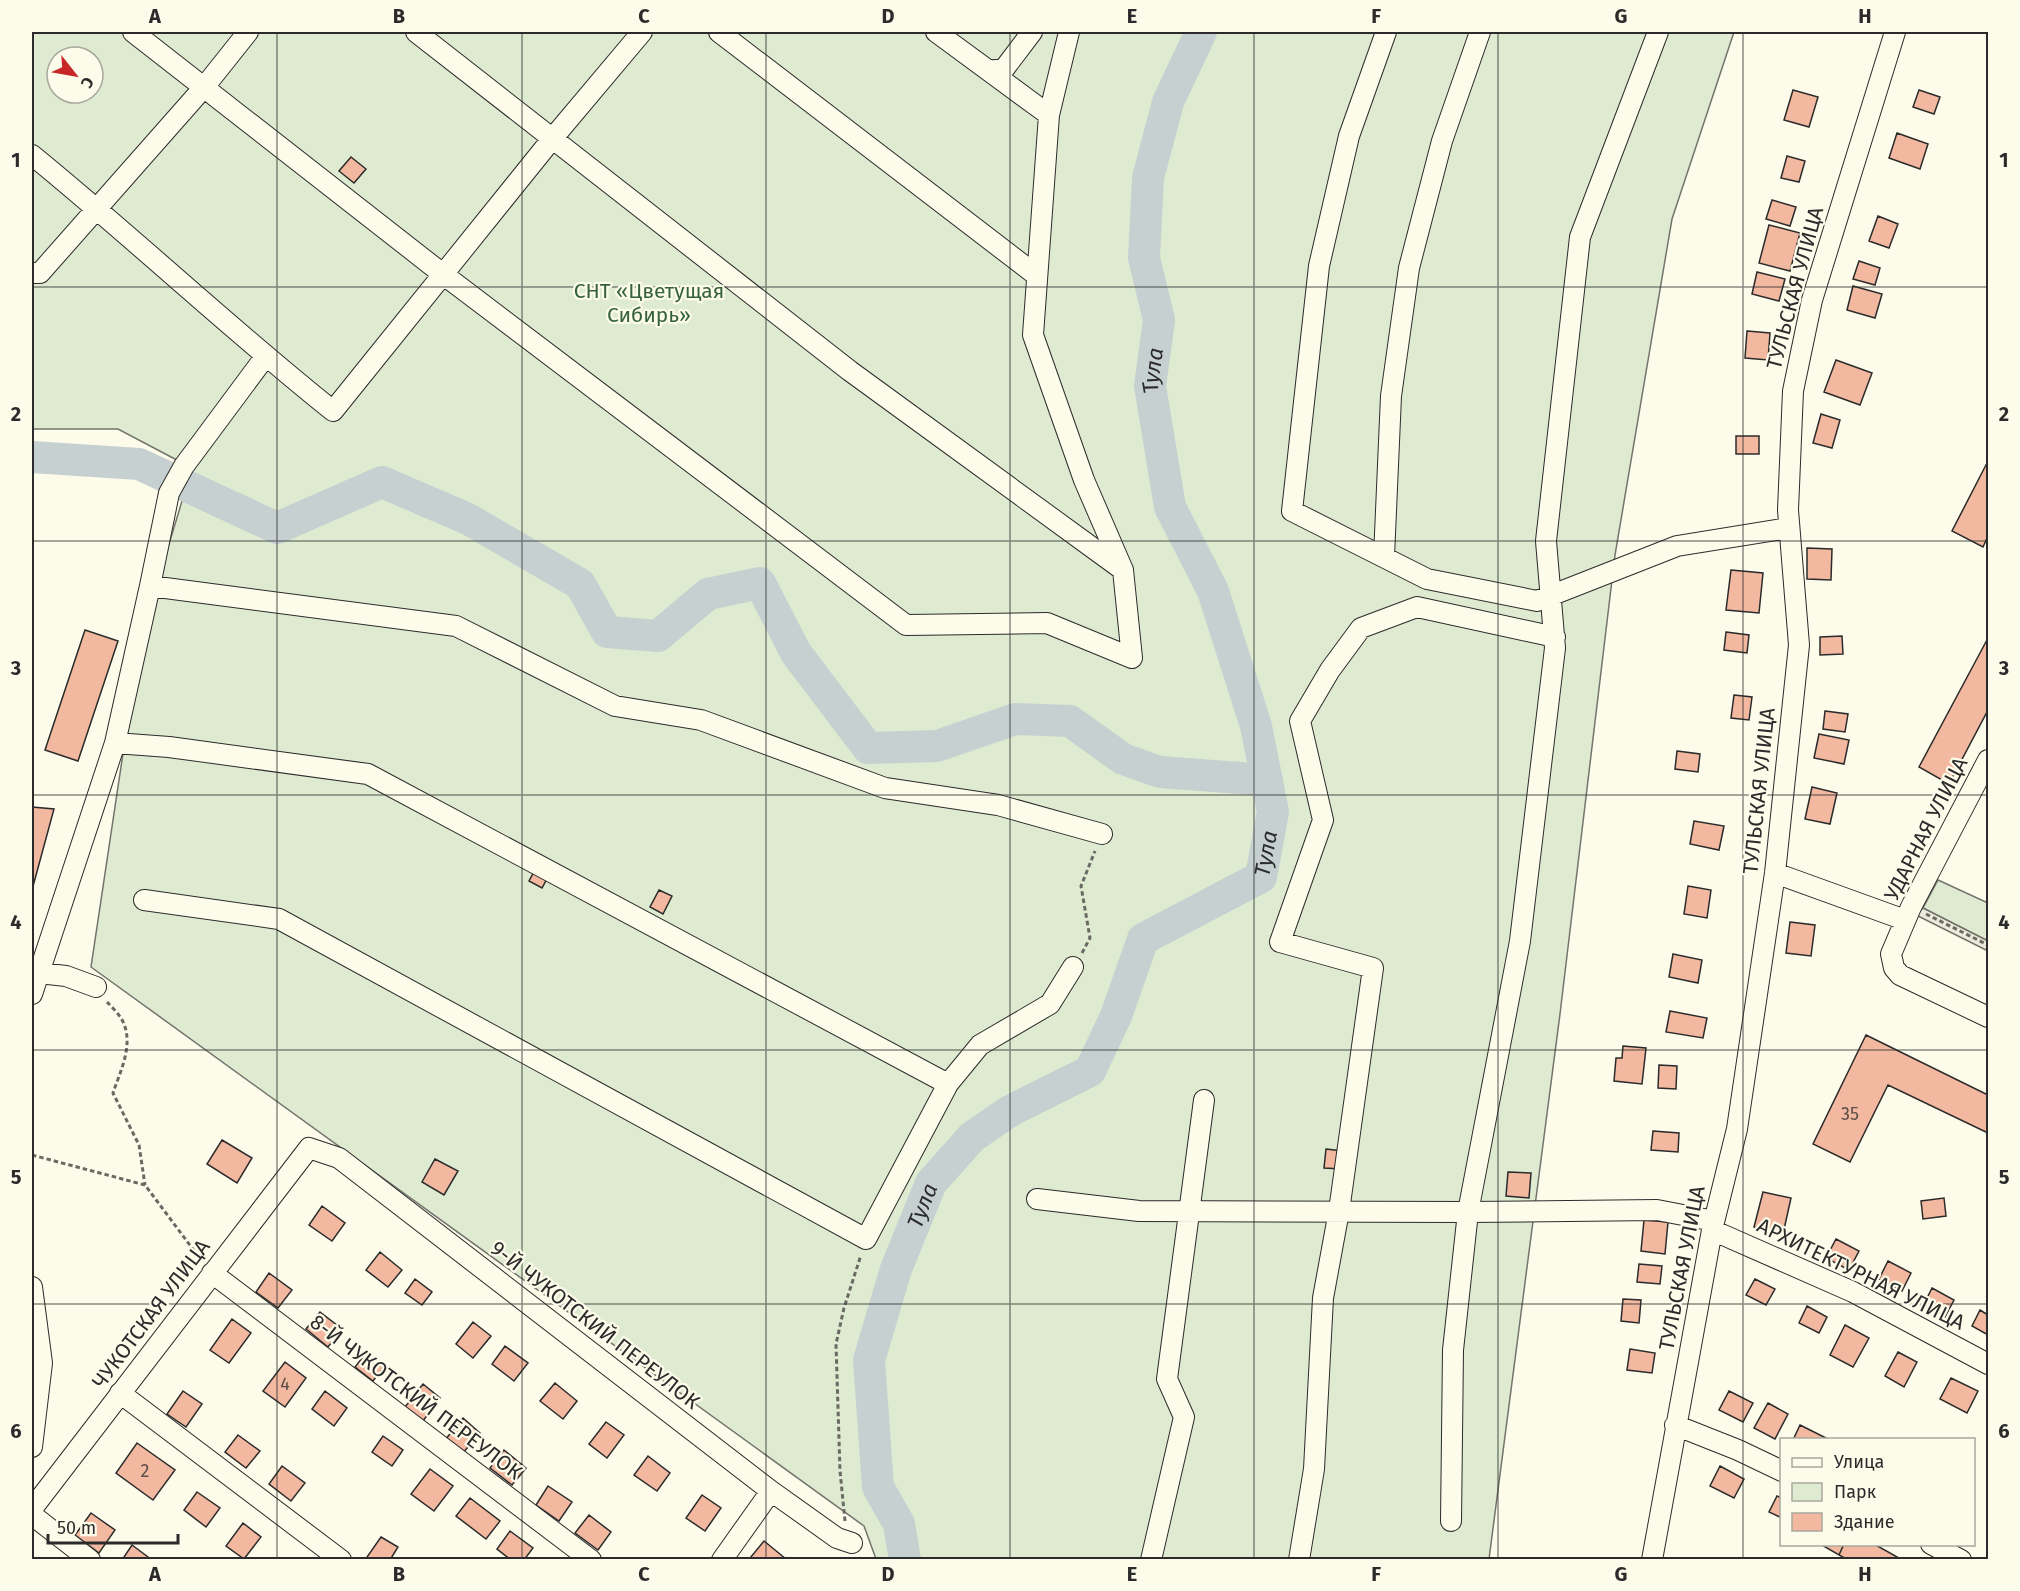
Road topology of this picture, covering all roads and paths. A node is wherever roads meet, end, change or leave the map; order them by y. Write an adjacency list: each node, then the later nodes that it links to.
1 (133, 32): 14 (street)
2 (248, 32): 14 (street)
3 (416, 32): 16 (street)
4 (642, 32): 16 (street)
5 (719, 32): 20 (street)
6 (936, 32): 13 (street)
7 (1032, 32): 13 (street)
8 (1069, 32): 15 (street)
9 (1386, 32): 24 (street)
10 (1480, 32): 24 (street)
11 (1658, 32): 27 (street)
12 (1895, 32): 23 (street, ТУЛЬСКАЯ УЛИЦА)
13 (988, 70): 15 (street)
14 (205, 86): 18 (street); 21 (street)
15 (1049, 115): 20 (street)
16 (552, 139): 21 (street); 25 (street)
17 (32, 155): 18 (street)
18 (97, 208): 19 (street); 22 (street)
19 (32, 273)
20 (1036, 274): 25 (street)
21 (444, 275): 22 (street); 25 (street)
22 (266, 357): 26 (street)
23 (1789, 528): 27 (street); 32 (street, ТУЛЬСКАЯ УЛИЦА)
24 (1384, 557): 27 (street)
25 (1123, 570)
26 (150, 586): 29 (street); 31 (street)
27 (1552, 595): 28 (street)
28 (1555, 637): 48 (street); 49 (street)
29 (115, 742): 37 (street); 41 (street)
30 (1989, 760): 34 (street, УДАРНАЯ УЛИЦА)
31 (1102, 834): 36 (path)
32 (1774, 873): 34 (street); 50 (street, ТУЛЬСКАЯ УЛИЦА)
33 (144, 900): 51 (street)
34 (1908, 913): 35 (path); 40 (street, УДАРНАЯ УЛИЦА)
35 (1989, 945)
36 (1073, 967): 41 (street)
37 (39, 973): 38 (street); 39 (street)
38 (96, 987): 45 (path)
39 (32, 994)
40 (1989, 1017)
41 (948, 1084): 51 (street)
42 (1204, 1100): 47 (street)
43 (309, 1149): 52 (street, ЧУКОТСКАЯ УЛИЦА); 59 (street, 9-Й ЧУКОТСКИЙ ПЕРЕУЛОК)
44 (32, 1155): 45 (path)
45 (145, 1185): 52 (path)
46 (1037, 1199): 47 (street, АРХИТЕКТУРНАЯ УЛИЦА)
47 (1188, 1211): 48 (street, АРХИТЕКТУРНАЯ УЛИЦА); 69 (street)
48 (1339, 1211): 49 (street, АРХИТЕКТУРНАЯ УЛИЦА); 70 (street)
49 (1468, 1212): 50 (street, АРХИТЕКТУРНАЯ УЛИЦА); 62 (street)
50 (1713, 1226): 54 (street, АРХИТЕКТУРНАЯ УЛИЦА); 56 (street, ТУЛЬСКАЯ УЛИЦА)
51 (866, 1239): 63 (path)
52 (212, 1273): 55 (street, ЧУКОТСКАЯ УЛИЦА); 67 (street, 8-Й ЧУКОТСКИЙ ПЕРЕУЛОК)
53 (32, 1287): 57 (street)
54 (1989, 1364)
55 (120, 1394): 60 (street, ЧУКОТСКАЯ УЛИЦА); 66 (street)
56 (1675, 1425): 58 (street); 71 (street, ТУЛЬСКАЯ УЛИЦА)
57 (32, 1447)
58 (1780, 1470)
59 (771, 1491): 63 (street, 9-Й ЧУКОТСКИЙ ПЕРЕУЛОК); 68 (street)
60 (32, 1509)
61 (32, 1515): 65 (street)
62 (1451, 1521)
63 (849, 1537)
64 (1933, 1546): 72 (street)
65 (90, 1560)
66 (340, 1560)
67 (591, 1560)
68 (722, 1560)
69 (1151, 1560)
70 (1299, 1560)
71 (1652, 1560)
72 (1961, 1560)

